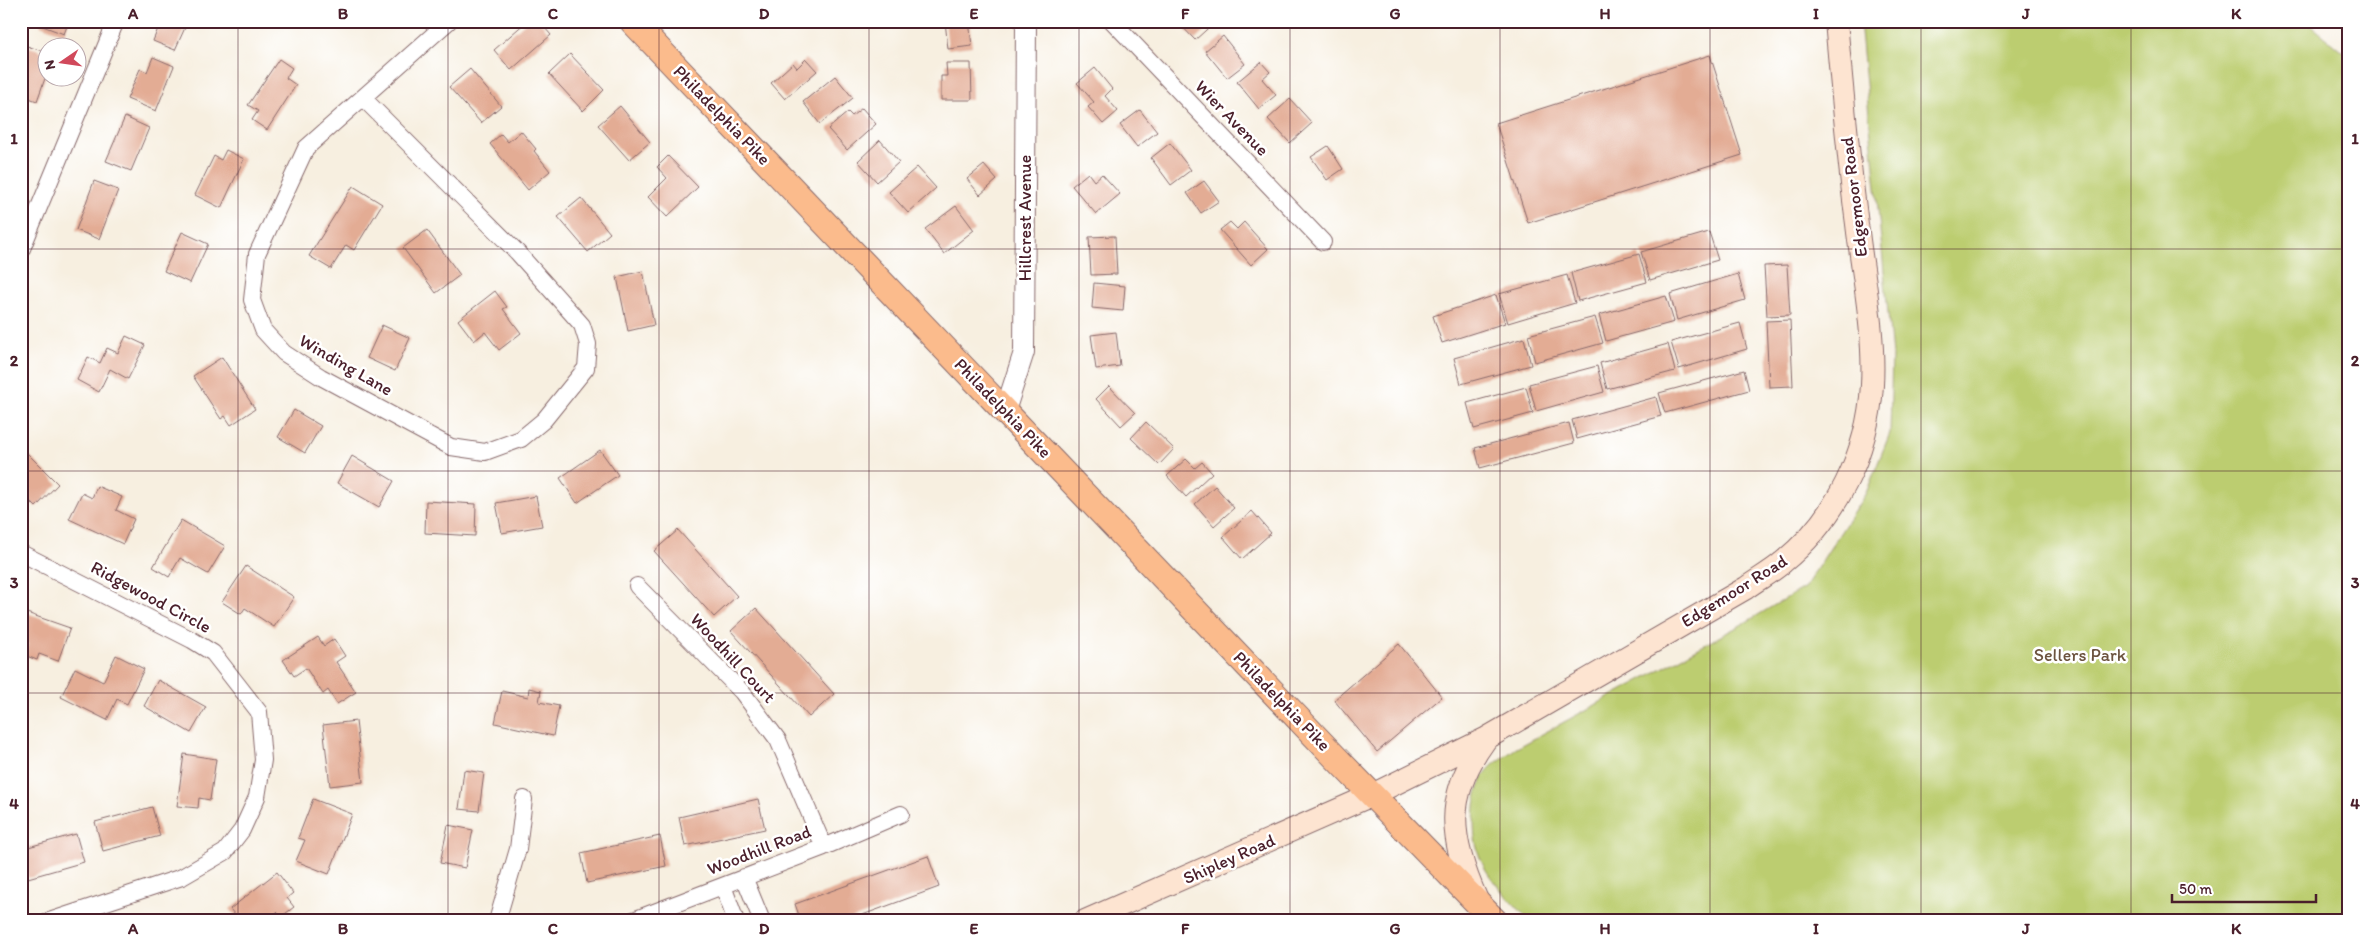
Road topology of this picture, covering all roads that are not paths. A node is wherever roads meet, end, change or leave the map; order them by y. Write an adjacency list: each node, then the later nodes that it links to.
1 (116, 21): 8 (street)
2 (450, 21): 7 (street, Winding Lane)
3 (632, 21): 11 (main road, Philadelphia Pike)
4 (1026, 21): 11 (street, Hillcrest Avenue)
5 (1112, 21): 9 (street, Wier Avenue)
6 (1836, 21): 14 (main road, Edgemoor Road)
7 (363, 98): 7 (street, Winding Lane)
8 (25, 227): 10 (street)
9 (1323, 242)
10 (21, 251)
11 (1006, 411): 15 (main road, Philadelphia Pike)
12 (21, 553): 23 (street, Ridgewood Circle)
13 (637, 586): 18 (street, Woodhill Court)
14 (1487, 738): 15 (main road, Edgemoor Road); 21 (main road)
15 (1372, 795): 21 (main road, Philadelphia Pike); 22 (main road, Shipley Road)
16 (524, 799): 24 (street)
17 (901, 814): 18 (street, Woodhill Road)
18 (824, 847): 19 (street, Woodhill Road)
19 (744, 877): 20 (street, Woodhill Road); 27 (street)
20 (723, 886): 25 (street, Woodhill Road); 26 (street)
21 (1477, 902): 29 (main road, Philadelphia Pike)
22 (1114, 916): 28 (main road, Shipley Road)
23 (49, 921)
24 (496, 921)
25 (631, 921)
26 (736, 921)
27 (762, 921)
28 (1085, 921)
29 (1495, 921)

